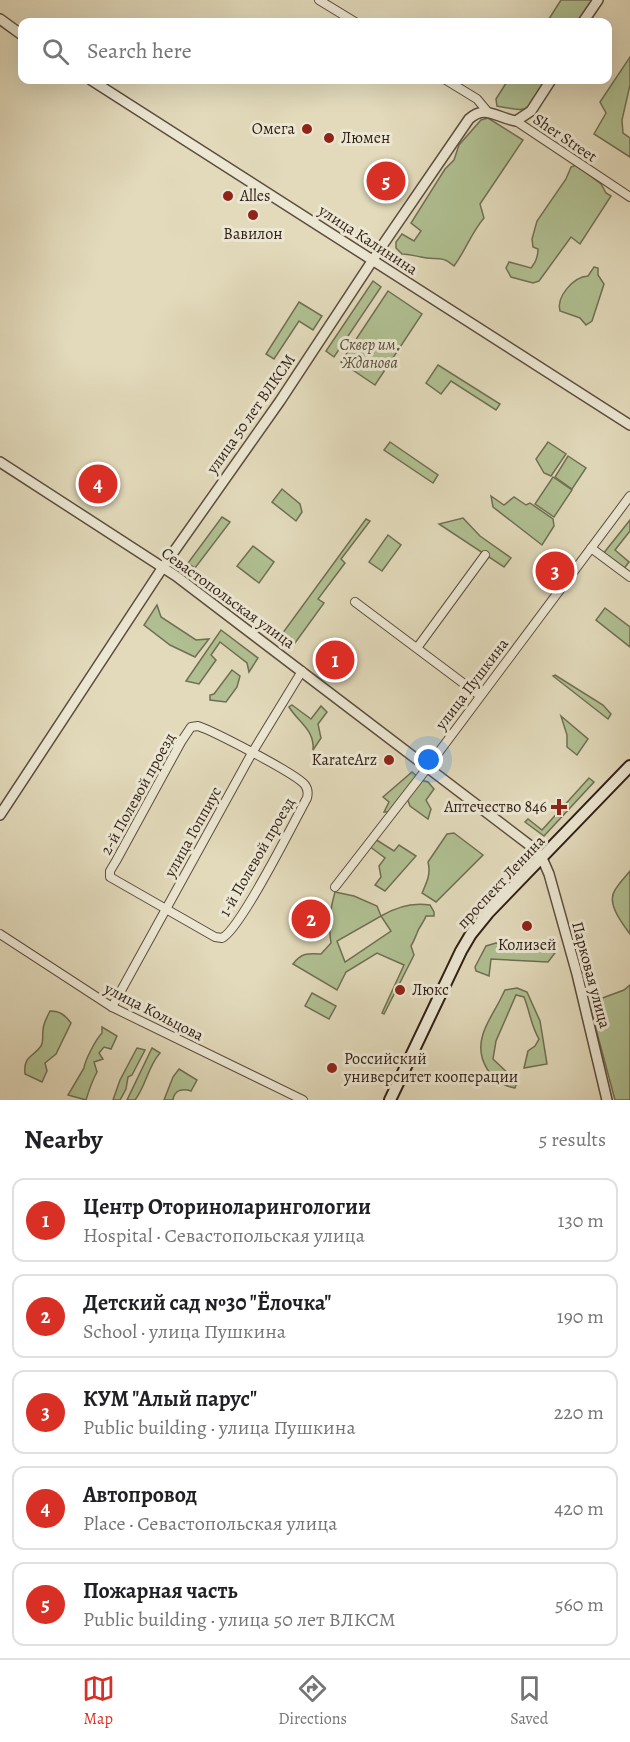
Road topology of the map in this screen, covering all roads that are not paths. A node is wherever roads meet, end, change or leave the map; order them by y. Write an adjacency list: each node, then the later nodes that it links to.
1 (319, 0): 3 (street)
2 (598, 0): 4 (street)
3 (348, 18)
4 (586, 18)
5 (0, 19): 6 (street)
6 (18, 32)
7 (97, 84): 13 (street, улица Калинина)
8 (453, 84): 10 (street)
9 (548, 84): 11 (street)
10 (487, 111): 11 (street); 13 (street, улица 50 лет ВЛКСМ)
11 (516, 121): 12 (street, Sher Street)
12 (630, 197)
13 (372, 260): 14 (street, улица Калинина); 19 (street, улица 50 лет ВЛКСМ)
14 (630, 425)
15 (0, 462): 19 (street, Севастопольская улица)
16 (630, 496): 17 (street, улица Пушкина)
17 (591, 548): 20 (street); 24 (street, улица Пушкина)
18 (485, 555): 22 (street)
19 (163, 567): 23 (street, Севастопольская улица); 28 (street, улица 50 лет ВЛКСМ)
20 (630, 577)
21 (356, 602): 22 (street)
22 (417, 648): 24 (street)
23 (302, 671): 25 (street, улица Гоппиус); 27 (street, Севастопольская улица)
24 (479, 695): 27 (street, улица Пушкина)
25 (252, 753): 31 (street, улица Гоппиус); 31 (street, 2-й Полевой проезд); 31 (street, 1-й Полевой проезд)
26 (630, 766): 29 (main road, проспект Ленина)
27 (427, 767): 29 (street, Севастопольская улица); 30 (street, улица Пушкина)
28 (0, 815)
29 (542, 858): 35 (main road, проспект Ленина); 36 (street, Парковая улица)
30 (335, 887)
31 (166, 909): 33 (street, улица Гоппиус)
32 (0, 934): 33 (street, улица Кольцова)
33 (112, 1007): 34 (street, улица Кольцова)
34 (303, 1100)
35 (390, 1100)
36 (607, 1100)

